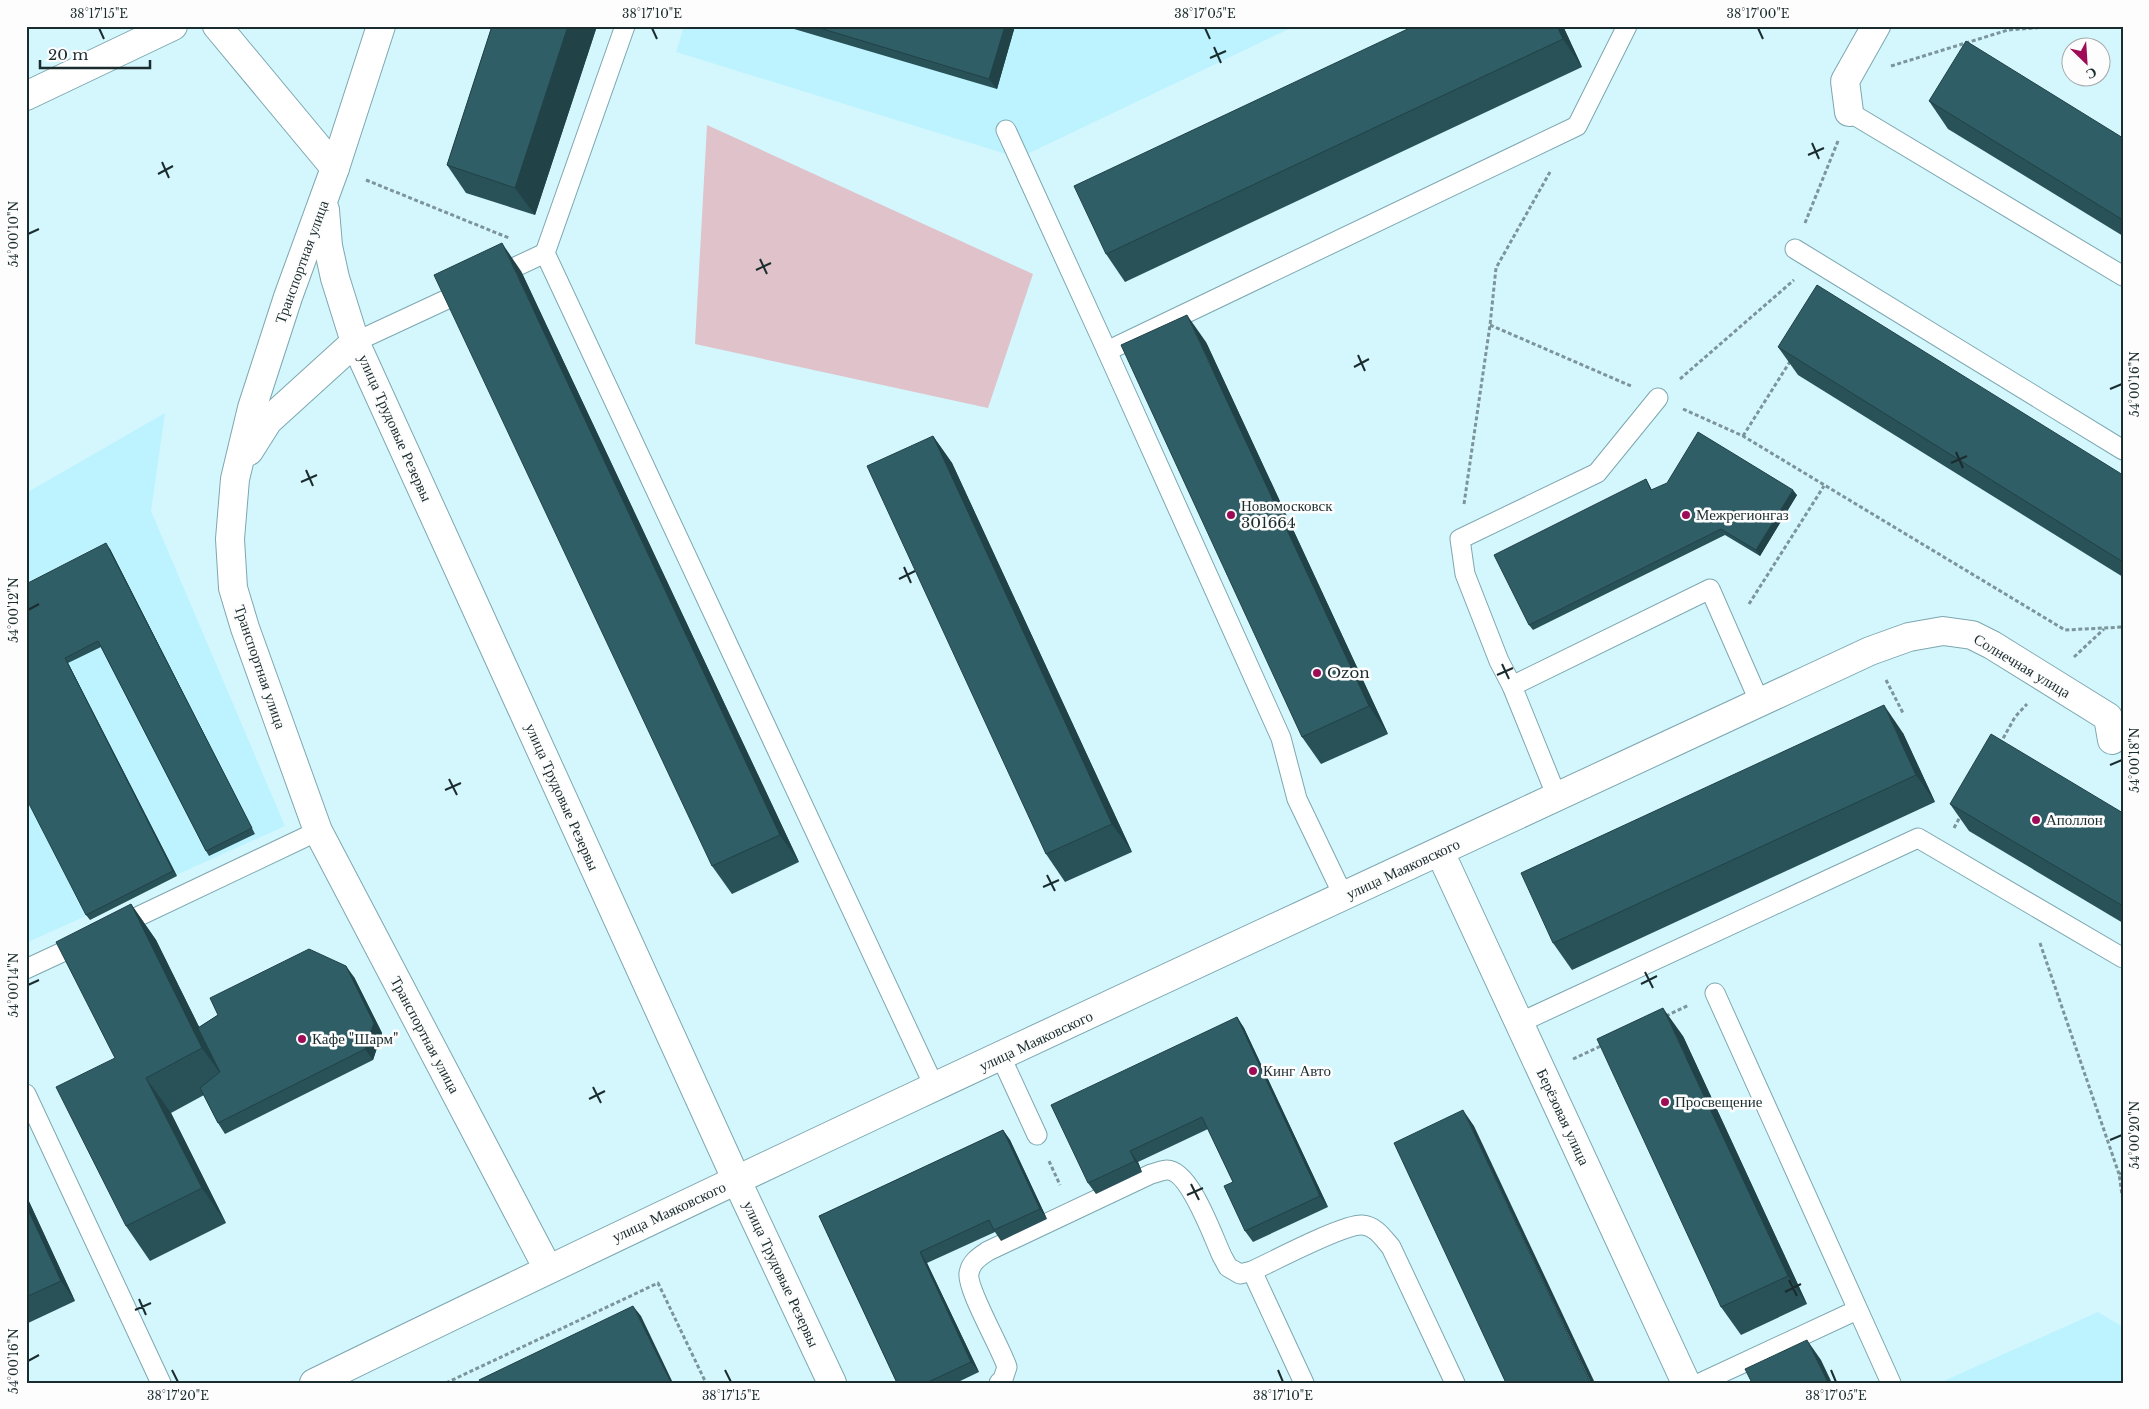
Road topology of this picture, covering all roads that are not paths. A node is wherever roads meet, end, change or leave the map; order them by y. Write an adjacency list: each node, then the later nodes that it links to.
1 (173, 26): 7 (street)
2 (217, 26): 10 (street)
3 (381, 26): 10 (street, Транспортная улица)
4 (625, 26): 13 (lane)
5 (1627, 26): 16 (lane)
6 (1876, 26): 8 (street)
7 (26, 96)
8 (1849, 112): 14 (lane)
9 (1006, 130): 16 (lane)
10 (335, 168): 11 (street, Транспортная улица)
11 (324, 201): 15 (street, улица Трудовые Резервы); 19 (street, Транспортная улица)
12 (1795, 249): 18 (lane)
13 (545, 253): 15 (lane); 32 (lane)
14 (2123, 276)
15 (356, 342): 19 (street); 35 (street, улица Трудовые Резервы)
16 (1107, 351): 26 (lane)
17 (1658, 398): 20 (lane)
18 (2123, 450)
19 (234, 479): 24 (street, Транспортная улица)
20 (1512, 686): 21 (lane); 23 (lane)
21 (1760, 703): 22 (street, Солнечная улица); 23 (street, улица Маяковского)
22 (2119, 736)
23 (1558, 797): 25 (street, улица Маяковского)
24 (318, 831): 28 (lane); 36 (street, Транспортная улица)
25 (1440, 852): 26 (street, улица Маяковского); 30 (street, Берёзовая улица)
26 (1344, 897): 31 (street, улица Маяковского)
27 (2123, 958): 30 (lane)
28 (26, 969)
29 (1715, 993): 38 (lane)
30 (1519, 1023): 45 (street, Берёзовая улица)
31 (1000, 1057): 32 (street, улица Маяковского); 34 (lane)
32 (935, 1088): 35 (street, улица Маяковского)
33 (26, 1094): 39 (lane)
34 (1037, 1136)
35 (737, 1181): 36 (street, улица Маяковского); 41 (street, улица Трудовые Резервы)
36 (548, 1269): 40 (street, улица Маяковского)
37 (1252, 1271): 42 (lane); 43 (lane); 44 (lane)
38 (1858, 1310): 46 (lane); 47 (lane)
39 (161, 1383)
40 (314, 1383)
41 (832, 1383)
42 (999, 1383)
43 (1304, 1383)
44 (1454, 1383)
45 (1686, 1383)
46 (1700, 1383)
47 (1890, 1383)

